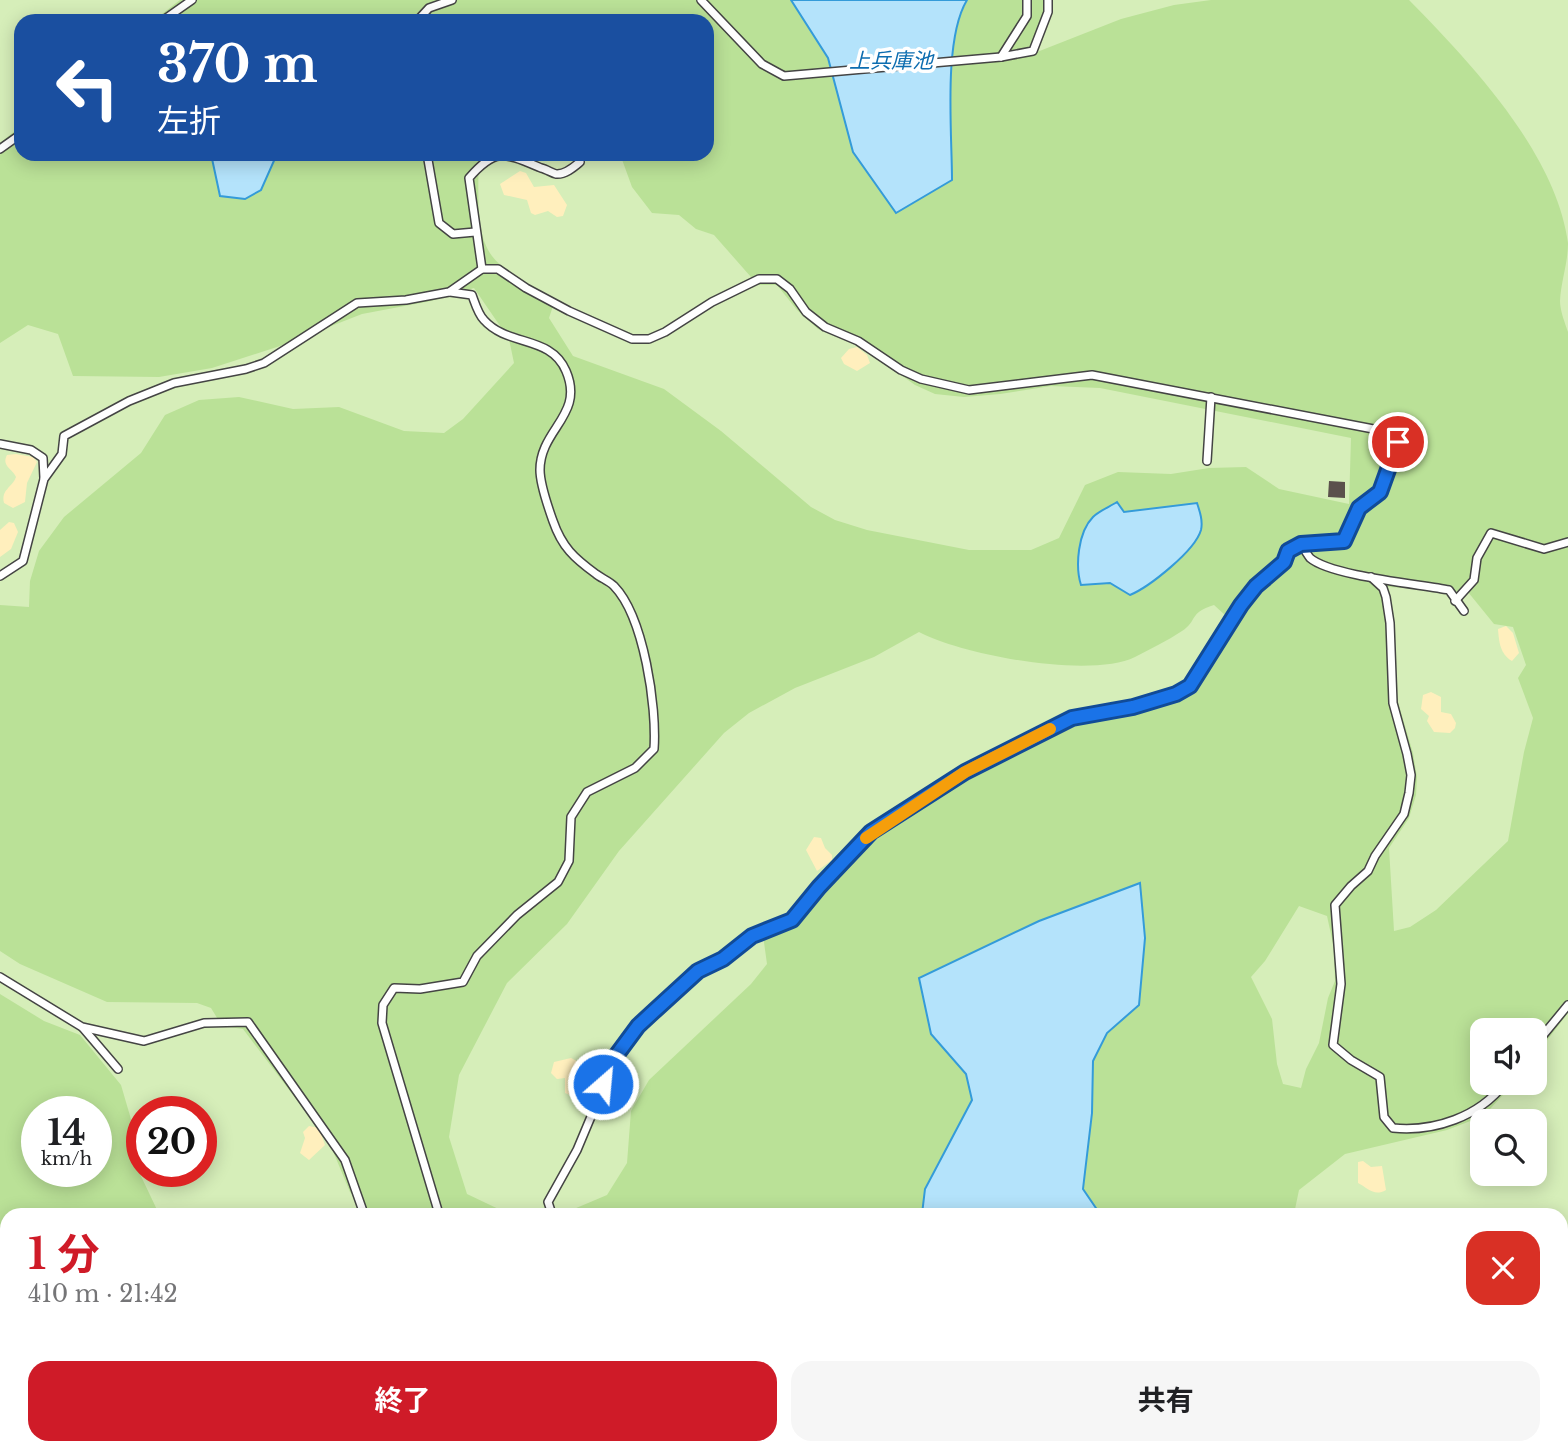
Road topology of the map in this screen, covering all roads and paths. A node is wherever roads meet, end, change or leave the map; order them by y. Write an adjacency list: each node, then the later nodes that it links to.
1 (192, 0): 6 (lane)
2 (452, 0): 7 (lane)
3 (701, 0): 8 (lane)
4 (1027, 0): 8 (lane)
5 (1048, 0): 8 (lane)
6 (172, 14)
7 (423, 14)
8 (1001, 57)
9 (428, 161): 13 (lane)
10 (484, 161): 13 (lane)
11 (523, 161): 12 (lane)
12 (580, 162)
13 (475, 232): 14 (lane)
14 (482, 269): 15 (lane); 16 (lane)
15 (449, 292): 19 (lane); 33 (lane)
16 (1211, 397): 18 (lane); 21 (lane)
17 (0, 444): 19 (lane)
18 (1207, 461)
19 (44, 479): 22 (lane)
20 (1568, 542): 24 (lane)
21 (1301, 544): 23 (lane); 34 (lane)
22 (1, 577)
23 (1371, 577): 24 (lane); 31 (lane)
24 (1455, 601): 25 (lane)
25 (1464, 611)
26 (0, 977): 28 (lane)
27 (1568, 1005): 29 (lane)
28 (82, 1027): 30 (lane); 32 (lane)
29 (1547, 1030)
30 (118, 1069)
31 (1494, 1095)
32 (362, 1208)
33 (437, 1208)
34 (550, 1208)

